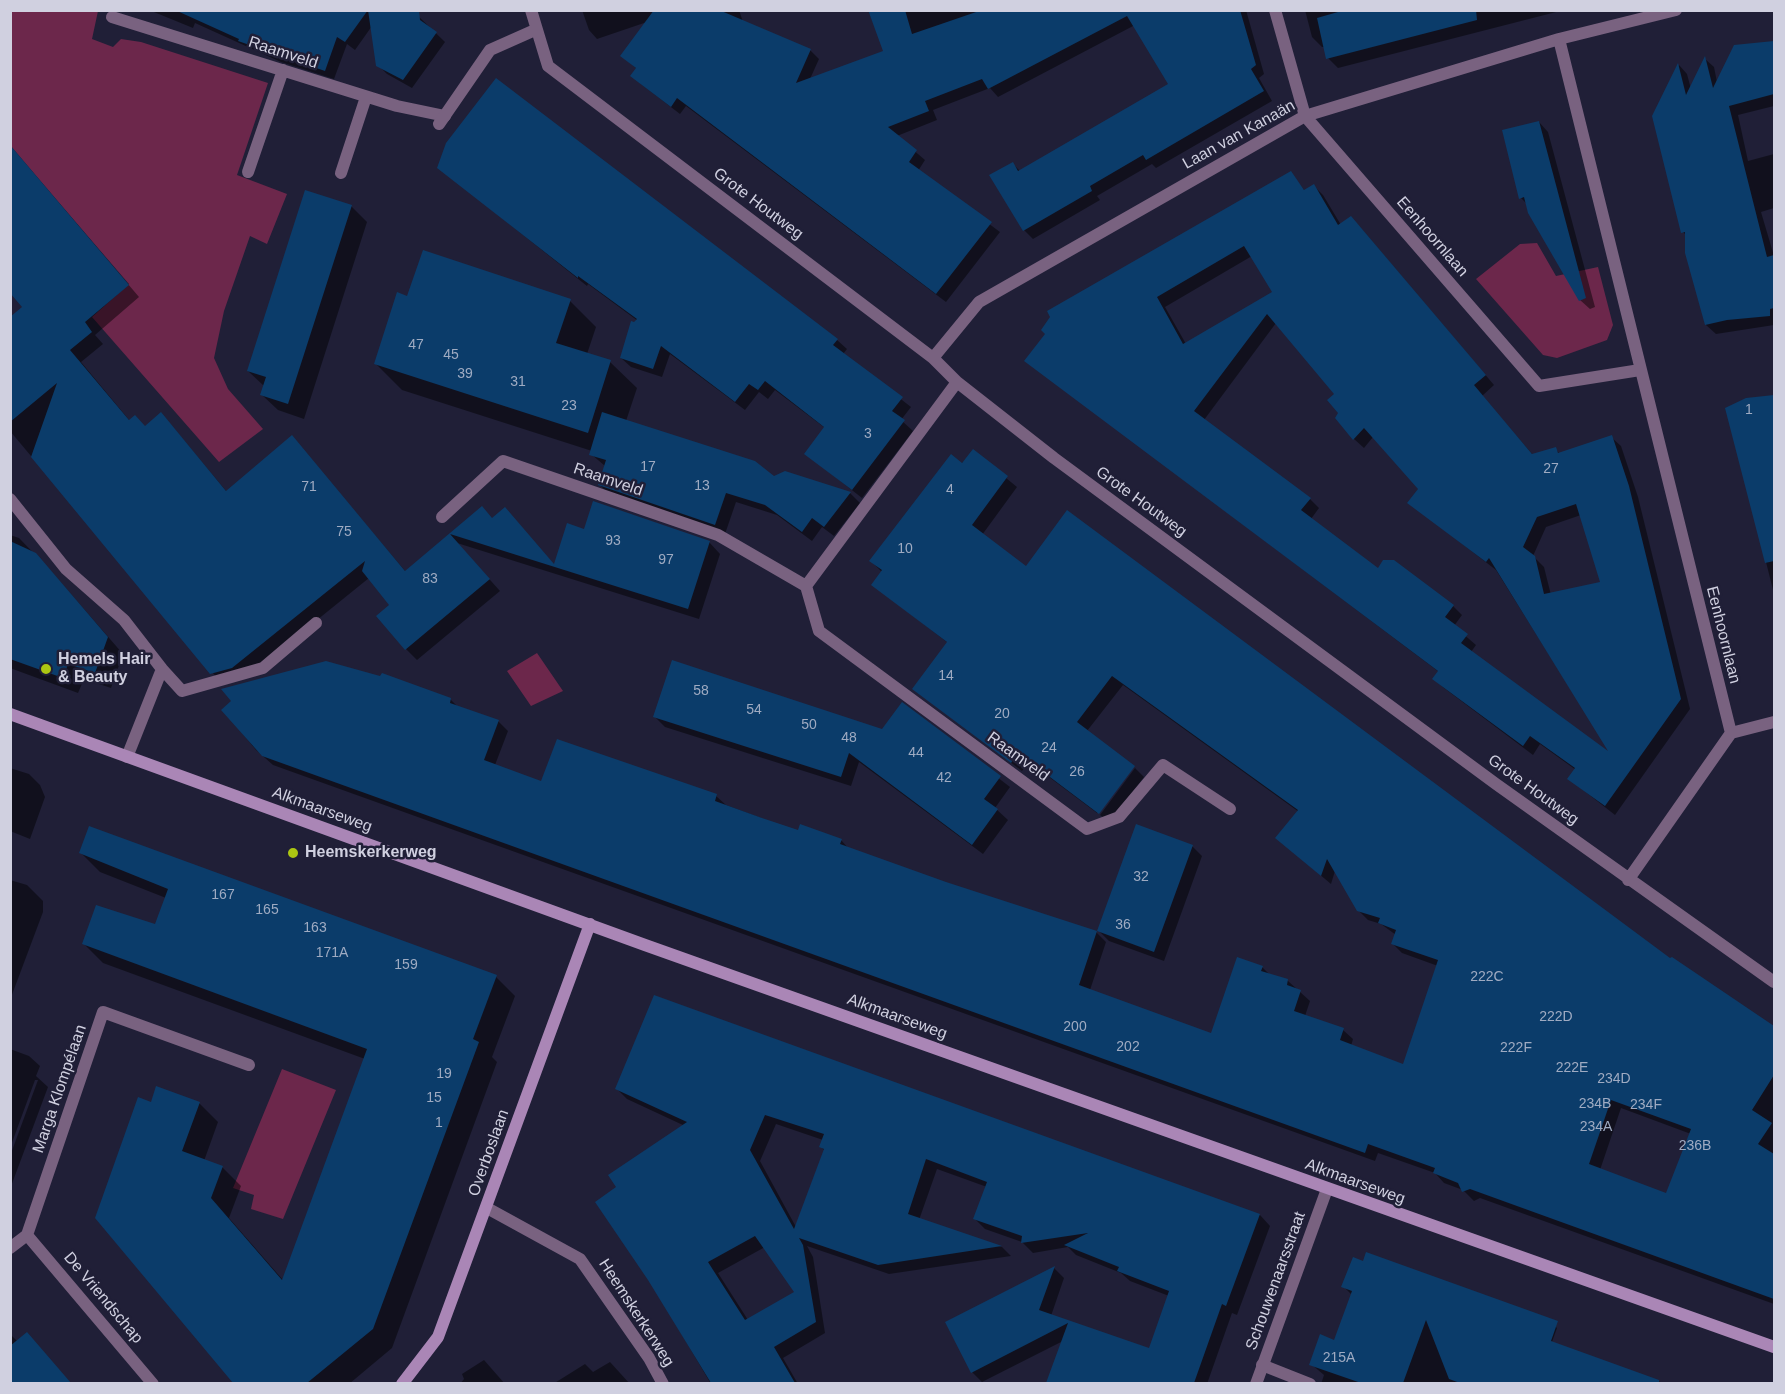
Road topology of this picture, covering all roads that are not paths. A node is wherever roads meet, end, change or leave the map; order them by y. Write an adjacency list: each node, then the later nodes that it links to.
1 (531, 10): 5 (street, Grote Houtweg)
2 (1275, 10): 9 (street, Eenhoornlaan)
3 (1676, 10): 6 (street, Laan van Kanaän)
4 (112, 17): 7 (street, Raamveld)
5 (535, 30): 8 (street, Raamveld); 12 (street, Grote Houtweg)
6 (1559, 39): 9 (street, Laan van Kanaän); 13 (street, Eenhoornlaan)
7 (283, 70): 8 (street, Raamveld); 10 (street)
8 (366, 97): 11 (street)
9 (1305, 116): 12 (street, Laan van Kanaän); 13 (street, Eenhoornlaan)
10 (248, 172)
11 (341, 173)
12 (933, 358): 14 (street, Grote Houtweg)
13 (1640, 370): 22 (street, Eenhoornlaan)
14 (957, 382): 17 (street); 25 (street, Grote Houtweg)
15 (10, 499): 19 (street)
16 (442, 517): 17 (street, Raamveld)
17 (806, 586): 24 (street, Raamveld)
18 (316, 623): 19 (street)
19 (162, 669): 23 (street)
20 (10, 714): 23 (street, Alkmaarseweg)
21 (1774, 722): 22 (street)
22 (1731, 733): 25 (street)
23 (127, 757): 26 (street, Alkmaarseweg)
24 (1230, 809)
25 (1628, 880): 27 (street, Grote Houtweg)
26 (590, 924): 29 (street, Alkmaarseweg); 30 (street, Overboslaan)
27 (1774, 982)
28 (249, 1065): 31 (street, Marga Klompélaan)
29 (1327, 1190): 33 (street, Alkmaarseweg); 34 (street, Schouwenaarsstraat)
30 (487, 1208): 36 (street, Overboslaan); 37 (street, Heemskerkerweg)
31 (27, 1235): 32 (street); 35 (street, De Vriendschap)
32 (10, 1248)
33 (1774, 1347)
34 (1262, 1365): 38 (street, Schouwenaarsstraat); 39 (street)
35 (153, 1383)
36 (402, 1383)
37 (663, 1383)
38 (1256, 1383)
39 (1310, 1383)

